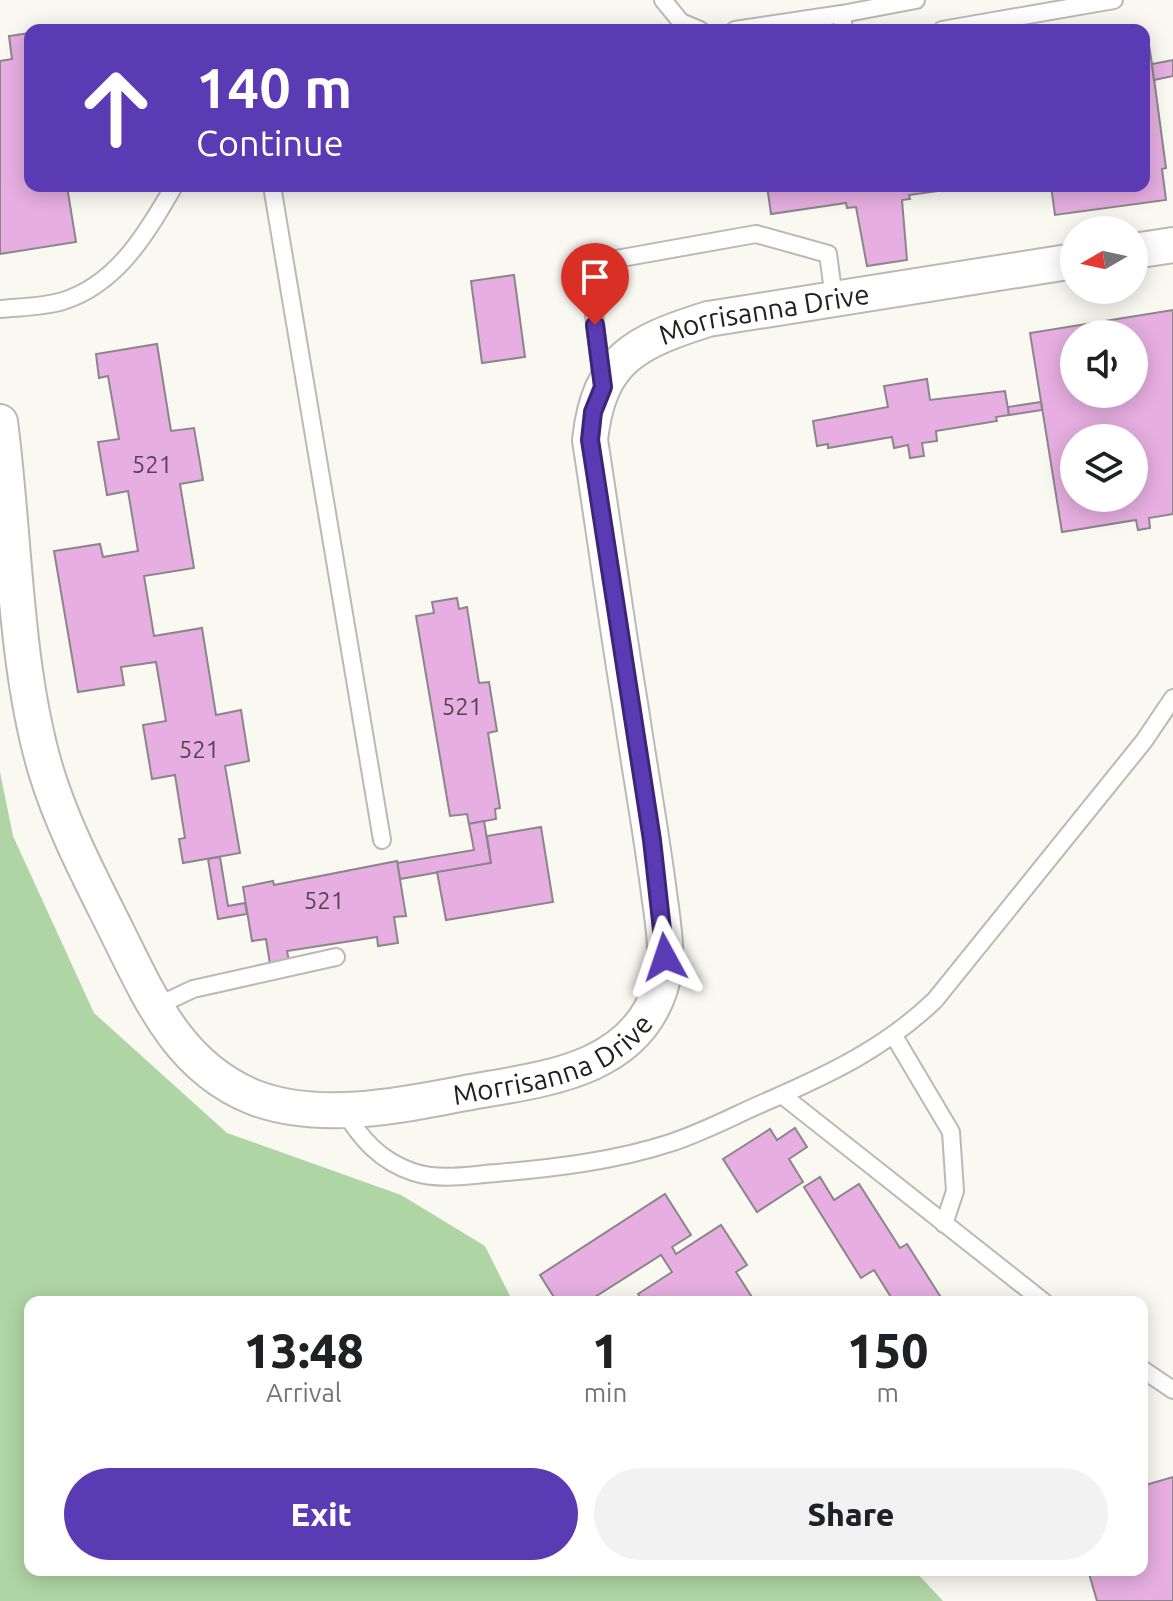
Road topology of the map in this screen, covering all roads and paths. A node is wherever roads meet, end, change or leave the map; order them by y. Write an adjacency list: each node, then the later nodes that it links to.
1 (663, 0): 5 (lane)
2 (916, 0): 4 (lane)
3 (1114, 0): 7 (lane)
4 (843, 22): 6 (lane)
5 (686, 24)
6 (816, 24)
7 (976, 24)
8 (170, 192): 14 (lane)
9 (273, 192): 18 (lane)
10 (1173, 245): 11 (street)
11 (1148, 249)
12 (1060, 263): 13 (street, Morrisanna Drive)
13 (834, 298): 15 (street, Morrisanna Drive); 15 (lane)
14 (0, 309)
15 (603, 387): 23 (street, Morrisanna Drive)
16 (0, 422): 20 (street, Morrisanna Drive)
17 (1173, 698): 21 (lane)
18 (382, 840)
19 (336, 957): 20 (lane)
20 (155, 1007): 23 (street, Morrisanna Drive)
21 (894, 1036): 22 (lane); 24 (lane)
22 (782, 1095): 23 (lane); 24 (lane)
23 (343, 1109)
24 (944, 1224): 25 (lane)
25 (1036, 1296)
26 (1148, 1373): 27 (lane)
27 (1173, 1390)

